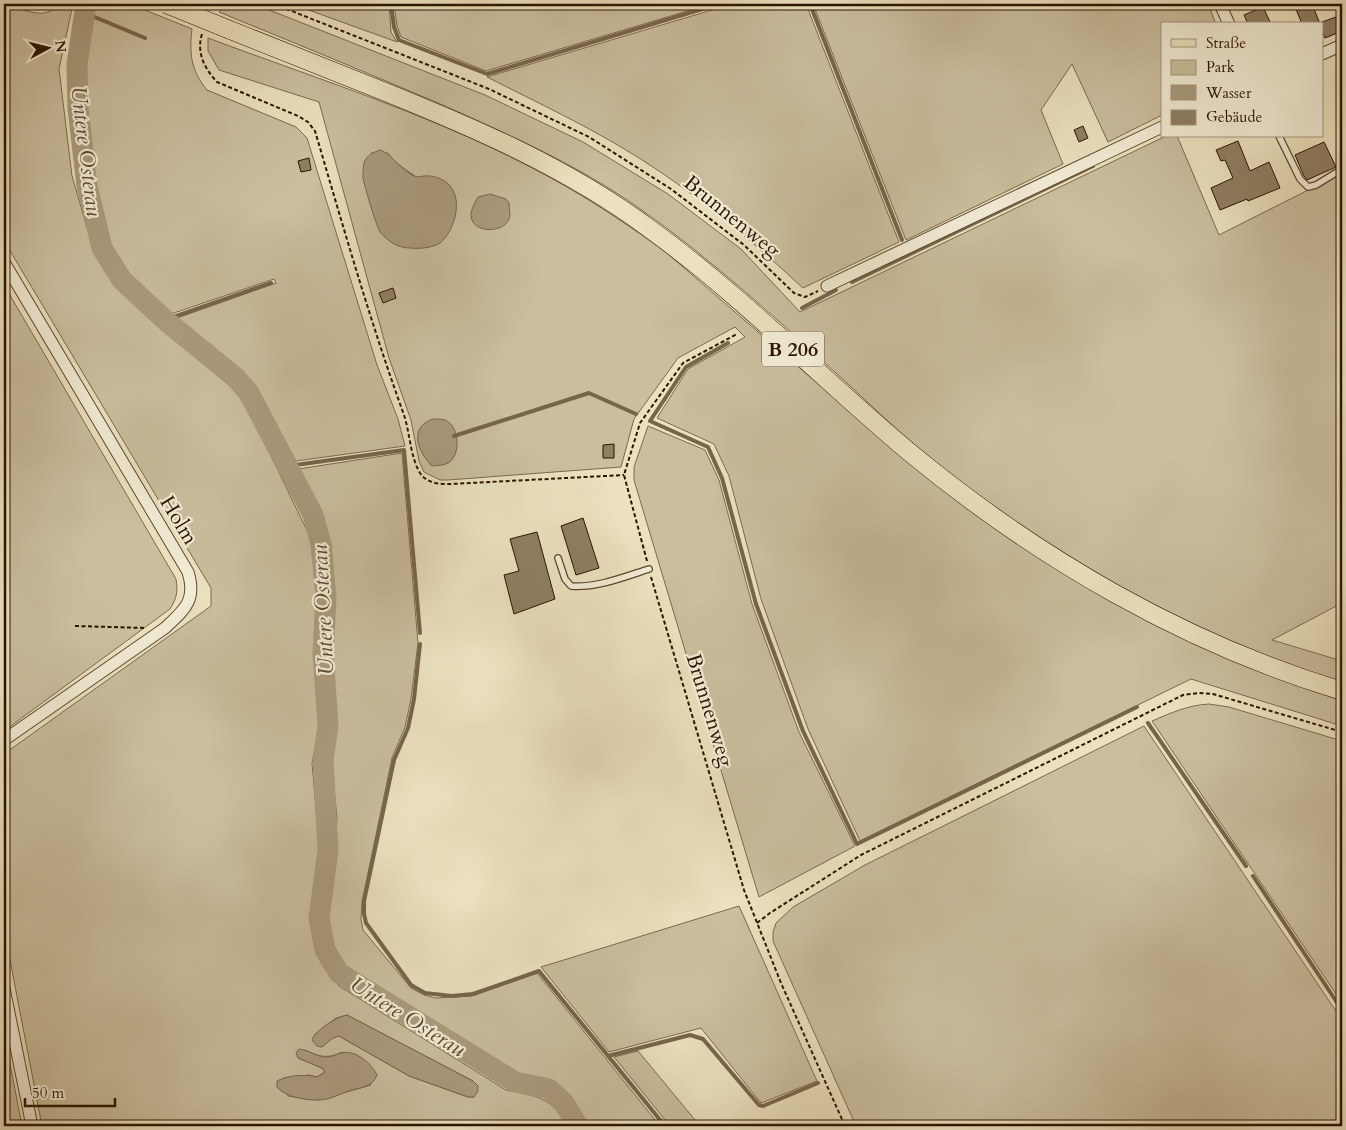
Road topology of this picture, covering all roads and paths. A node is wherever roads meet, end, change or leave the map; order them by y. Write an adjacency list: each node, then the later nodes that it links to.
1 (24, 4): 2 (path)
2 (45, 4)
3 (166, 4): 23 (main road, B 206, bridge)
4 (274, 4): 7 (path, Brunnenweg)
5 (282, 4): 7 (path)
6 (1220, 4): 8 (street)
7 (283, 7): 16 (path, Brunnenweg)
8 (1227, 22)
9 (205, 28): 18 (path)
10 (1342, 45): 11 (street)
11 (1324, 53)
12 (1161, 127): 16 (street)
13 (1280, 138): 14 (lane)
14 (1342, 169)
15 (4, 262): 22 (street, Holm)
16 (827, 286)
17 (737, 334): 18 (path)
18 (624, 475): 20 (path, Brunnenweg)
19 (558, 558): 20 (lane)
20 (649, 569): 26 (path, Brunnenweg)
21 (75, 626): 22 (path)
22 (165, 628): 25 (street, Holm)
23 (1342, 691)
24 (1342, 732): 26 (path)
25 (4, 740)
26 (757, 923): 29 (path, Brunnenweg)
27 (4, 988): 28 (street)
28 (32, 1126)
29 (845, 1126)

